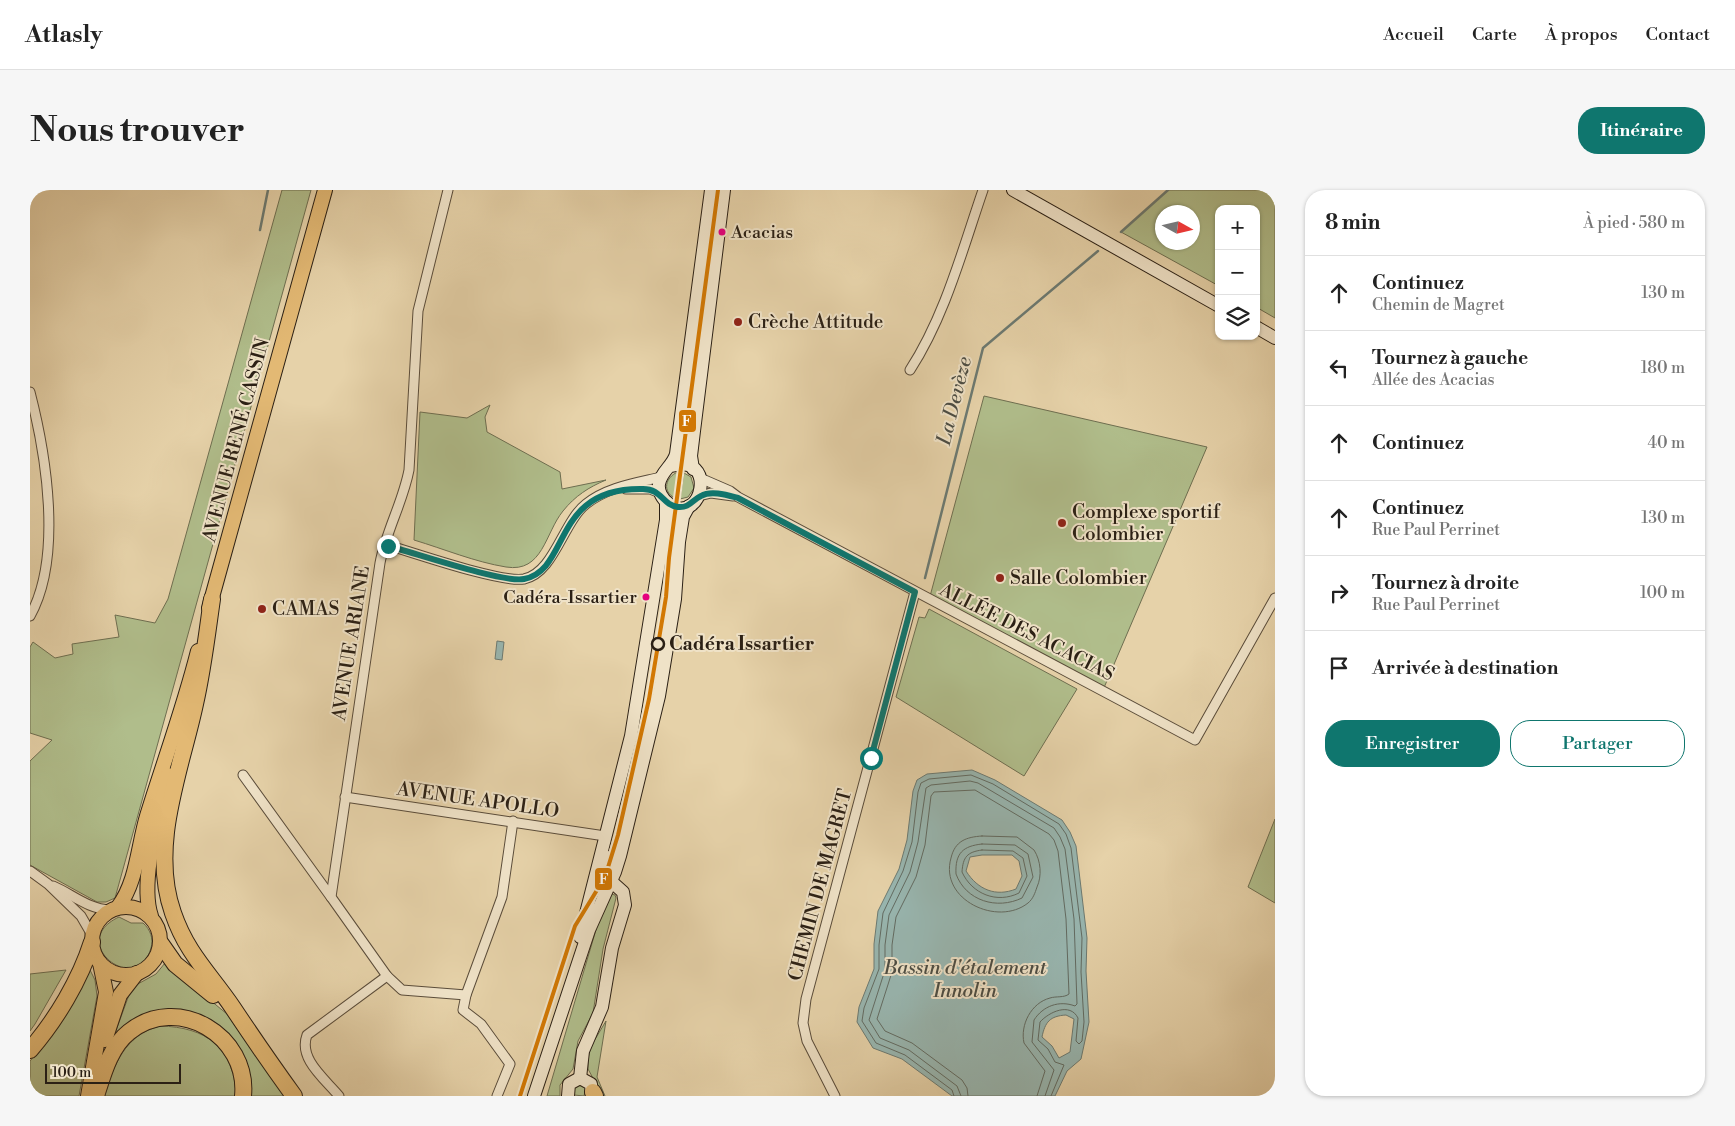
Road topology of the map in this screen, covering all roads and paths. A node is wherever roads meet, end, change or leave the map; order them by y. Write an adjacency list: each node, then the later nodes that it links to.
1 (325, 190): 24 (main road, AVENUE RENÉ CASSIN)
2 (448, 190): 21 (street, AVENUE ARIANE)
3 (711, 190): 13 (street)
4 (724, 190): 14 (street)
5 (983, 190): 10 (street)
6 (1013, 190): 7 (street)
7 (1215, 304)
8 (1260, 329): 9 (street)
9 (1275, 338)
10 (910, 370)
11 (30, 392): 12 (street)
12 (32, 407): 25 (street)
13 (671, 466): 14 (street); 15 (street)
14 (697, 474): 17 (street); 19 (street, ALLÉE DES ACACIAS)
15 (661, 477): 16 (street); 18 (street)
16 (616, 490): 18 (street); 21 (street)
17 (699, 496): 19 (street, ALLÉE DES ACACIAS); 20 (street)
18 (663, 498): 20 (street); 28 (street)
19 (738, 498): 22 (street, ALLÉE DES ACACIAS)
20 (689, 506): 33 (street)
21 (384, 544): 29 (street, AVENUE ARIANE)
22 (915, 592): 23 (street, ALLÉE DES ACACIAS); 58 (street, CHEMIN DE MAGRET)
23 (1275, 598)
24 (212, 599): 26 (main road, AVENUE RENÉ CASSIN); 45 (highway)
25 (30, 616)
26 (185, 701): 36 (main road, AVENUE RENÉ CASSIN); 37 (main road, AVENUE RENÉ CASSIN)
27 (243, 775): 35 (street)
28 (620, 780): 31 (street); 33 (street)
29 (345, 797): 30 (street, AVENUE APOLLO); 35 (street, AVENUE ARIANE)
30 (513, 821): 31 (street, AVENUE APOLLO); 43 (street)
31 (605, 836): 44 (street)
32 (30, 871): 34 (street)
33 (611, 882): 44 (street); 48 (street)
34 (48, 884): 36 (street); 38 (street)
35 (331, 897): 42 (street)
36 (114, 909): 37 (main road); 38 (main road)
37 (151, 916): 39 (main road)
38 (92, 939): 40 (main road); 46 (highway)
39 (161, 944): 41 (main road); 45 (highway)
40 (100, 962): 41 (main road); 47 (main road)
41 (137, 974): 47 (main road)
42 (387, 976): 43 (street); 54 (street)
43 (466, 994): 55 (street)
44 (561, 1012): 56 (street)
45 (240, 1020): 53 (highway)
46 (30, 1050)
47 (92, 1078): 50 (main road)
48 (580, 1078): 49 (street); 57 (street)
49 (593, 1095)
50 (88, 1096)
51 (96, 1096): 52 (highway)
52 (243, 1096)
53 (294, 1096)
54 (339, 1096)
55 (497, 1096)
56 (534, 1096)
57 (568, 1096)
58 (835, 1096)

